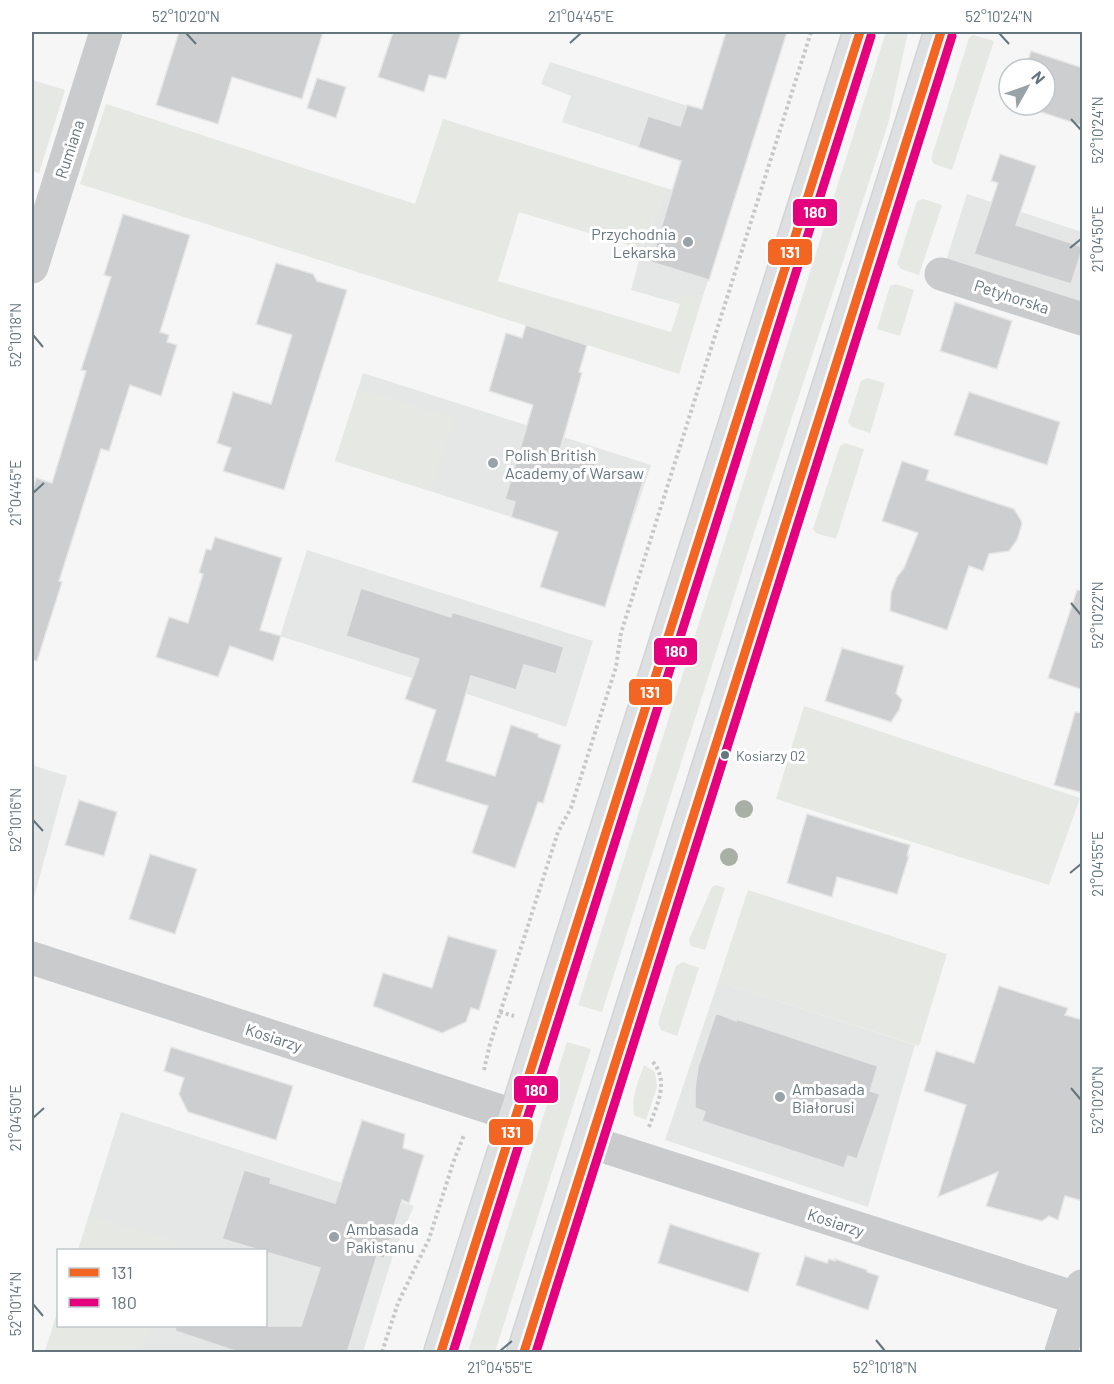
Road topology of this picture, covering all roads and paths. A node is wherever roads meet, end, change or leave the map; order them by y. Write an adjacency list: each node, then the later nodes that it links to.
1 (106, 32): 5 (street, Rumiana)
2 (812, 32): 10 (path)
3 (860, 32): 11 (main road)
4 (941, 32): 14 (main road)
5 (32, 267)
6 (941, 274): 7 (street, Petyhorska)
7 (1083, 319)
8 (32, 958): 11 (street, Kosiarzy)
9 (643, 1057): 13 (path)
10 (482, 1078)
11 (516, 1116): 17 (main road)
12 (467, 1126): 16 (path)
13 (649, 1130)
14 (590, 1142): 15 (street, Kosiarzy); 18 (main road)
15 (1081, 1295): 19 (street)
16 (382, 1353)
17 (441, 1353)
18 (524, 1353)
19 (1061, 1353)

